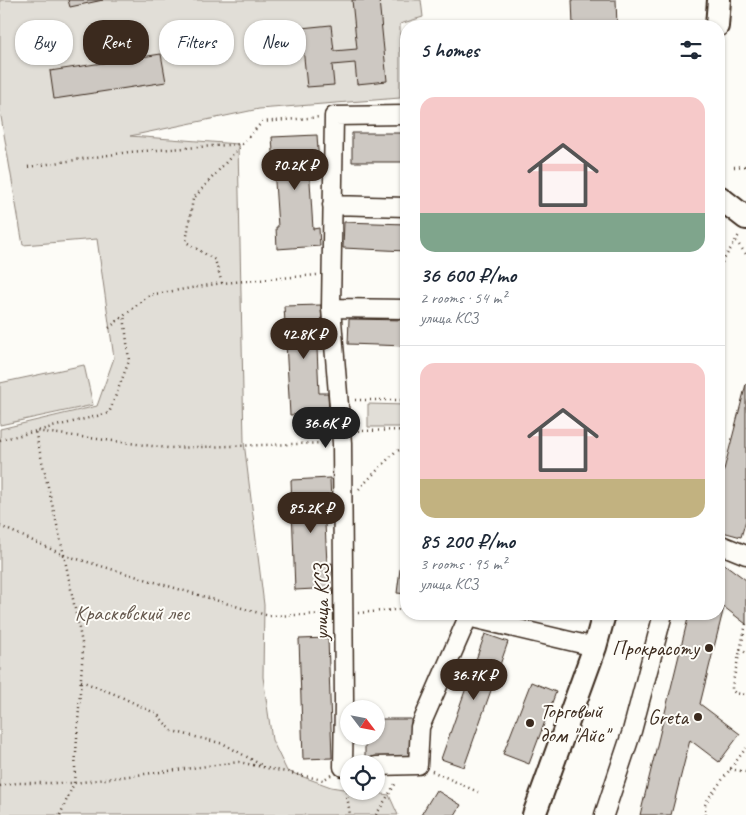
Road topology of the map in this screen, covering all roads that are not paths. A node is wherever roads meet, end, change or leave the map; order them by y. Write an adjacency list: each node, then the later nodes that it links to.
1 (719, 0): 2 (main road)
2 (717, 20)
3 (400, 116): 5 (street, улица КСЗ)
4 (725, 204): 7 (main road)
5 (332, 205): 6 (street); 8 (street, улица КСЗ)
6 (400, 207)
7 (743, 225)
8 (331, 308): 9 (street); 17 (street, улица КСЗ)
9 (400, 308)
10 (725, 546): 11 (street)
11 (746, 555)
12 (466, 620): 18 (street)
13 (488, 620): 16 (street)
14 (602, 620): 16 (main road)
15 (661, 620): 20 (street)
16 (595, 647): 19 (main road)
17 (346, 755)
18 (385, 766)
19 (536, 814)
20 (604, 815)

